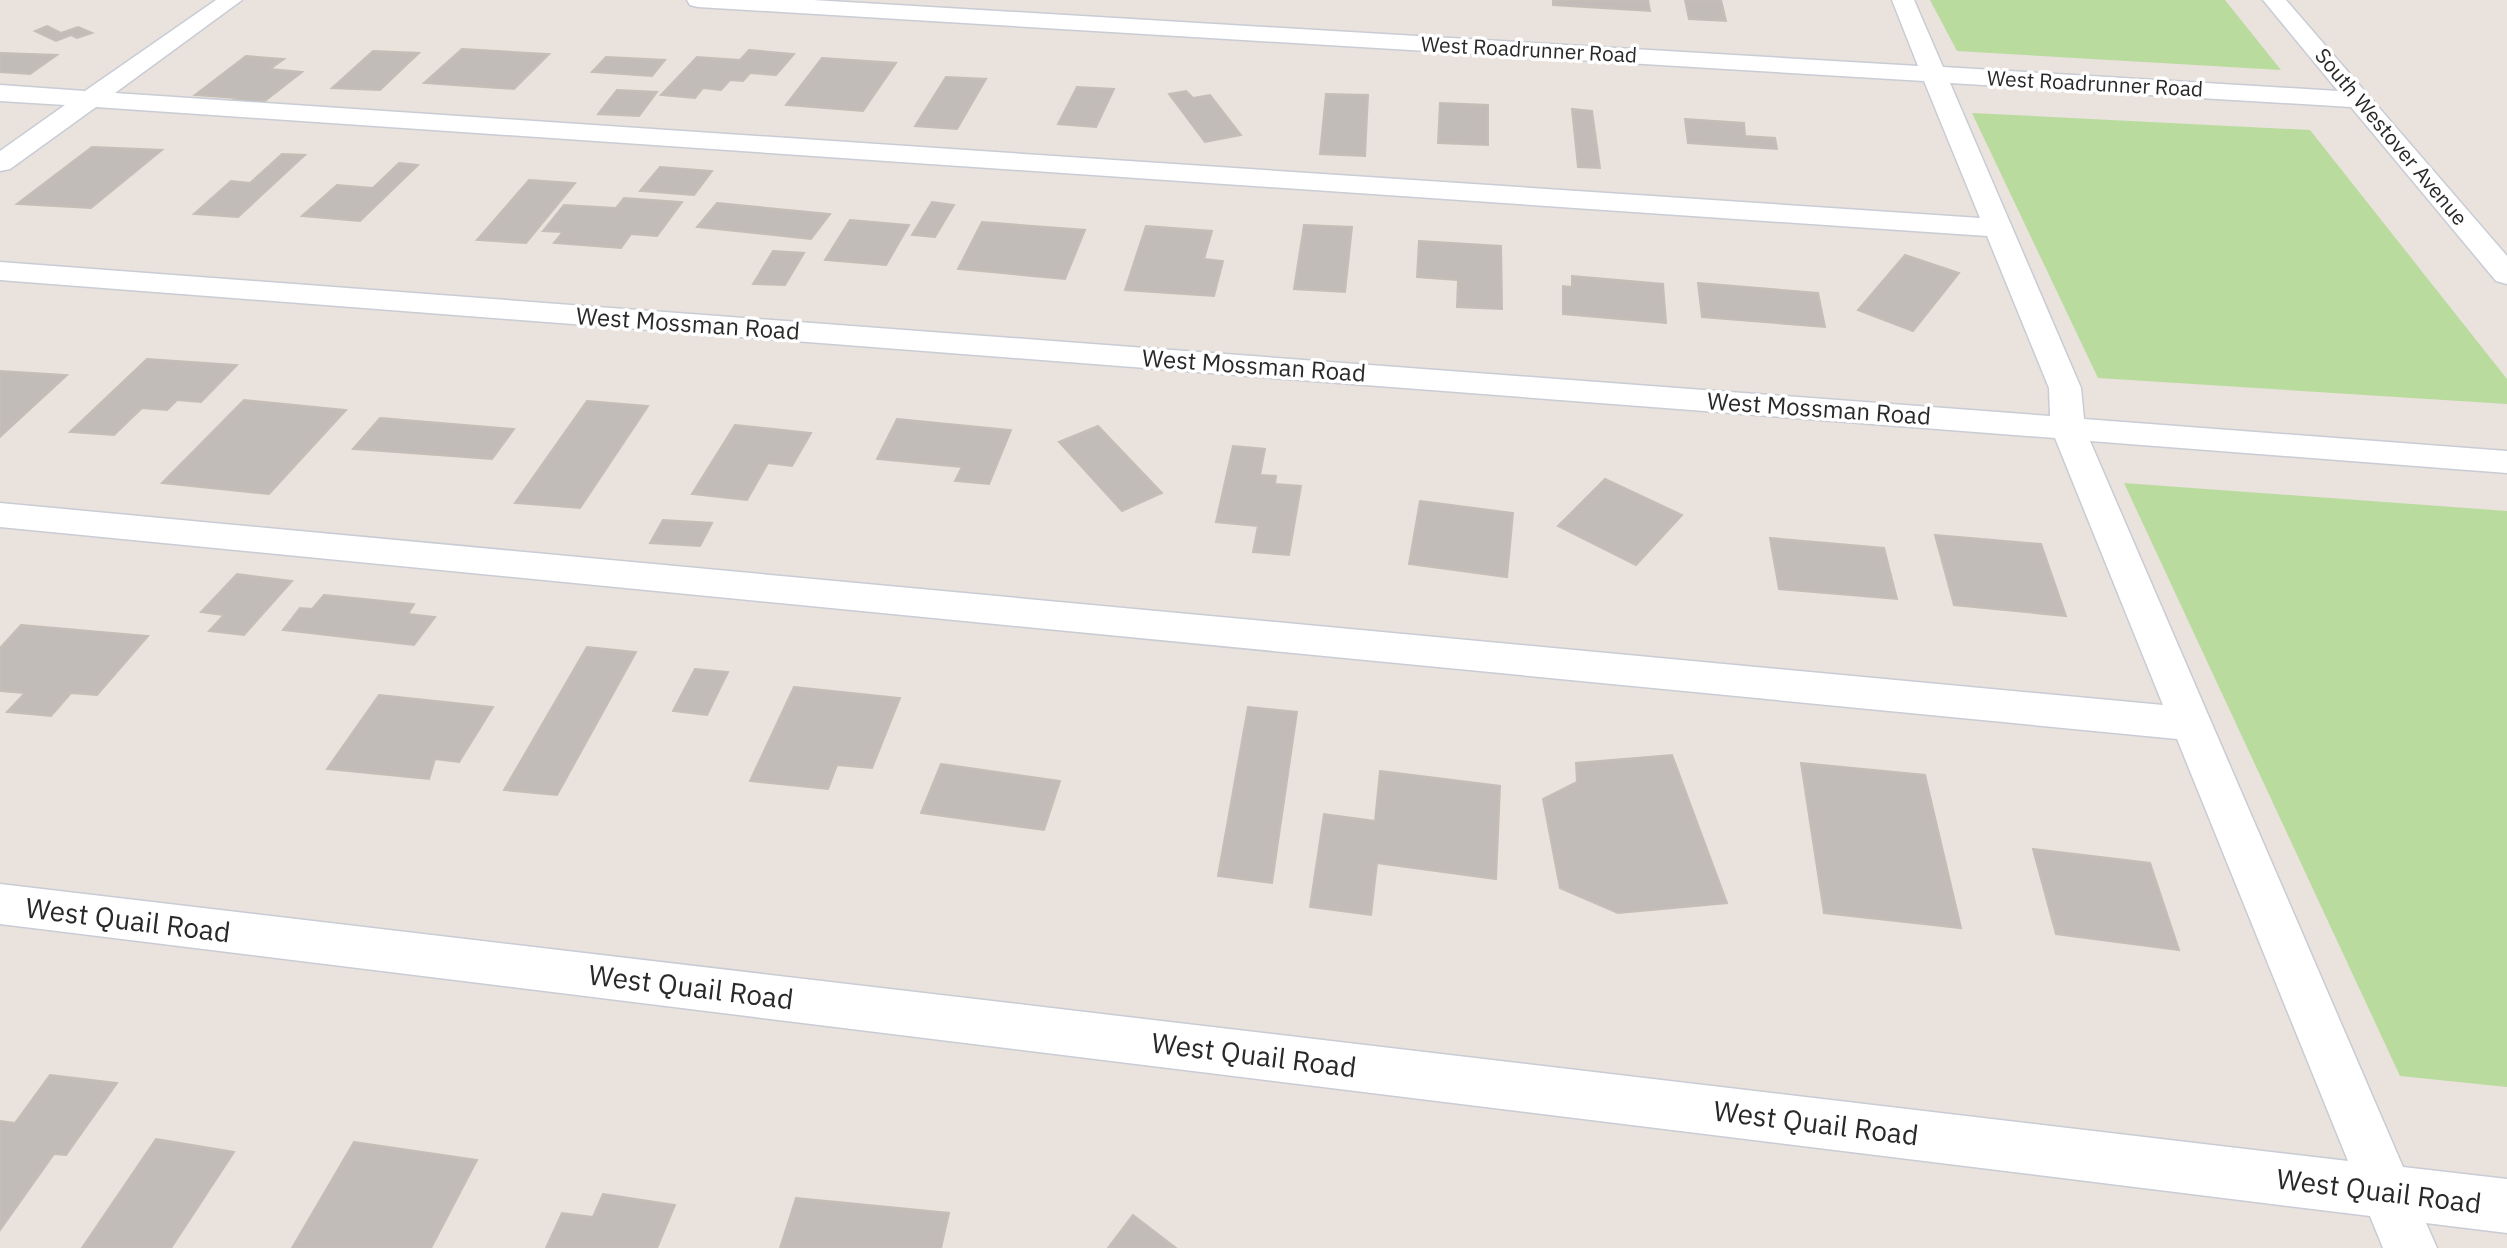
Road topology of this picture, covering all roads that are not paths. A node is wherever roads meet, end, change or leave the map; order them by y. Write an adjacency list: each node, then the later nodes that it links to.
1 (231, 0): 7 (street)
2 (698, 0): 5 (street, West Roadrunner Road)
3 (1903, 0): 5 (street)
4 (2274, 0): 8 (street, South Westover Avenue)
5 (1935, 74): 8 (street, West Roadrunner Road); 10 (street)
6 (0, 93): 7 (street)
7 (90, 99): 9 (street); 10 (street)
8 (2361, 100): 12 (street, South Westover Avenue)
9 (0, 163)
10 (1998, 228): 13 (street)
11 (0, 271): 13 (street, West Mossman Road)
12 (2507, 275)
13 (2068, 428): 14 (street, West Mossman Road); 16 (street)
14 (2507, 462)
15 (0, 515): 16 (street)
16 (2192, 724): 18 (street)
17 (0, 904): 18 (street, West Quail Road)
18 (2386, 1191): 19 (street, West Quail Road); 20 (street)
19 (2507, 1206)
20 (2410, 1248)

